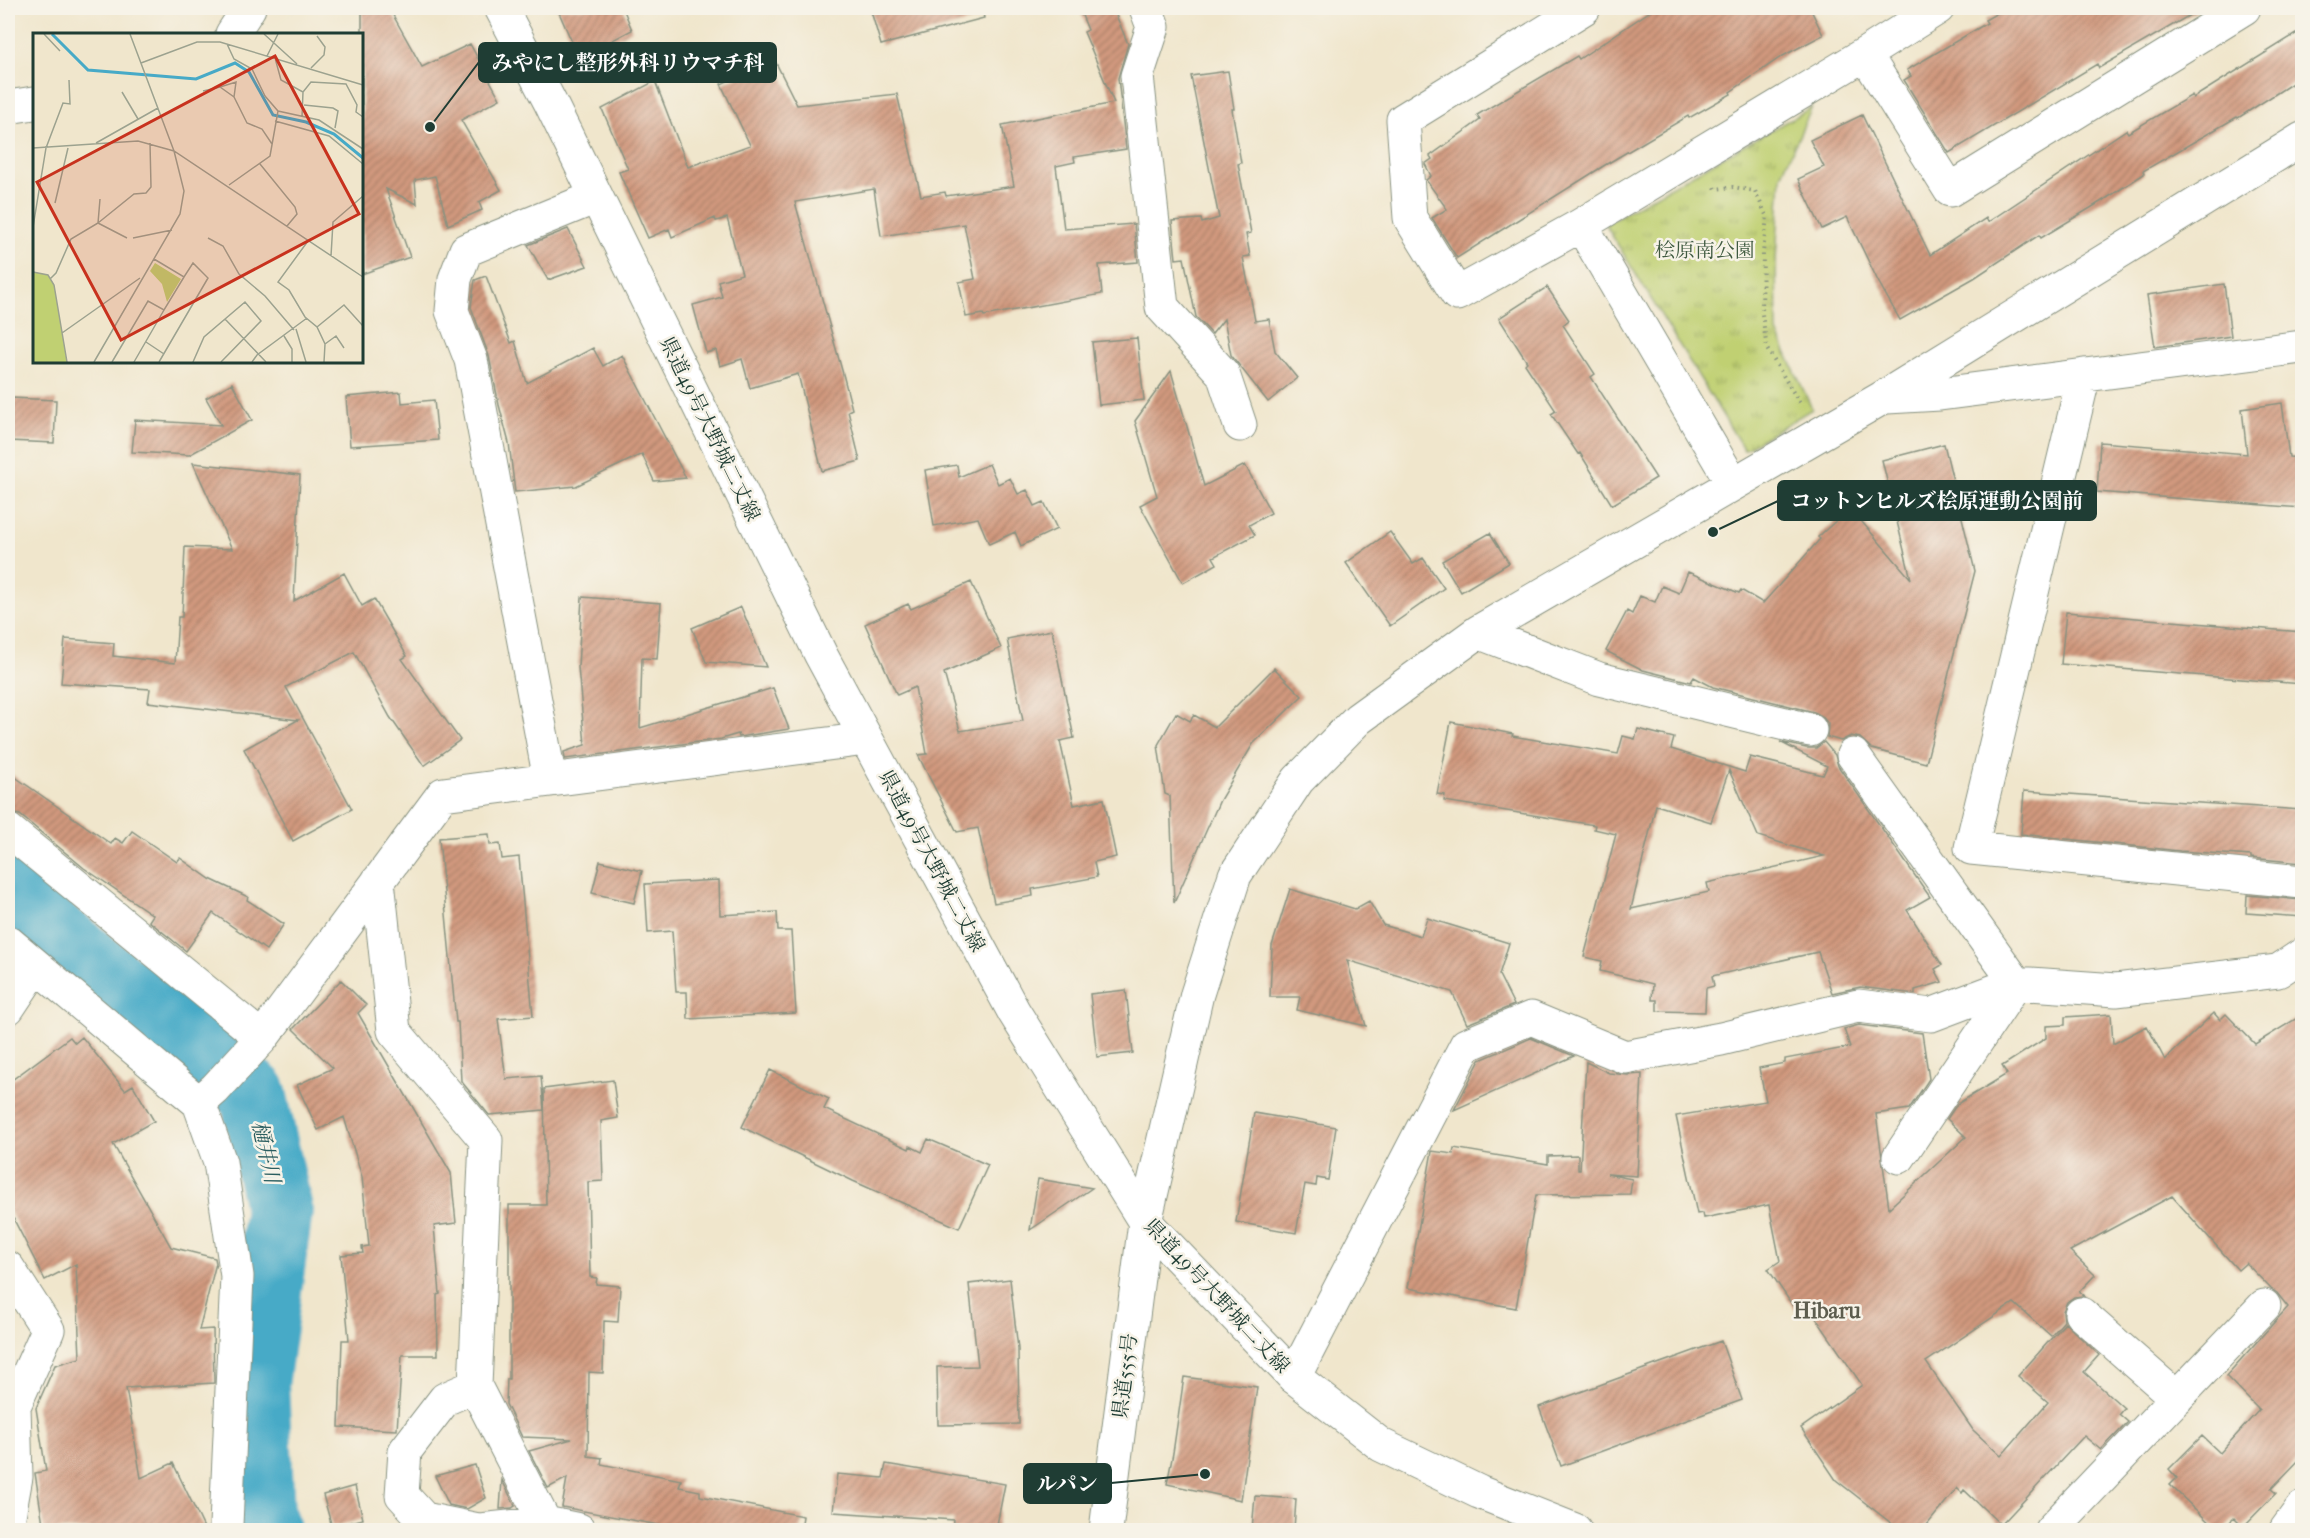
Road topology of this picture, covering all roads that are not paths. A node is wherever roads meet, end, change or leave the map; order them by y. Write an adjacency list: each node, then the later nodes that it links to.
1 (249, 8): 7 (street)
2 (501, 8): 12 (street, 県道49号大野城二丈線)
3 (1146, 8): 17 (street)
4 (1584, 8): 13 (street)
5 (1938, 8): 8 (street)
6 (2244, 8): 8 (street)
7 (233, 33)
8 (1865, 54): 13 (street)
9 (33, 103): 10 (street)
10 (8, 107)
11 (2302, 139): 16 (street, 県道555号)
12 (596, 197): 21 (street, 県道49号大野城二丈線); 23 (street)
13 (1581, 225): 18 (street)
14 (2302, 347): 15 (street)
15 (2084, 375): 16 (street); 26 (street)
16 (1882, 398): 18 (street, 県道555号)
17 (1240, 424)
18 (1733, 484): 19 (street, 県道555号)
19 (1478, 632): 20 (street); 35 (street, 県道555号)
20 (1810, 730)
21 (866, 739): 23 (street); 35 (street, 県道49号大野城二丈線)
22 (1853, 755): 30 (street)
23 (550, 780): 25 (street)
24 (8, 830): 32 (street)
25 (378, 882): 32 (street); 40 (street)
26 (2302, 882)
27 (8, 942): 29 (street)
28 (2302, 955): 30 (street)
29 (36, 966): 31 (street); 33 (street)
30 (2016, 983): 34 (street); 39 (street)
31 (8, 1008)
32 (256, 1045): 33 (street)
33 (207, 1096): 46 (street)
34 (1899, 1157)
35 (1145, 1222): 39 (street, 県道49号大野城二丈線); 49 (street, 県道555号)
36 (8, 1268): 43 (street)
37 (2264, 1306): 41 (street)
38 (2081, 1314): 41 (street)
39 (1294, 1377): 50 (street, 県道49号大野城二丈線)
40 (475, 1386): 44 (street); 47 (street)
41 (2177, 1398): 51 (street)
42 (2302, 1508): 52 (street)
43 (8, 1521): 45 (street)
44 (545, 1522): 47 (street); 48 (street)
45 (18, 1530)
46 (227, 1530)
47 (479, 1530)
48 (579, 1530)
49 (1106, 1530)
50 (1575, 1530)
51 (2051, 1530)
52 (2286, 1530)

